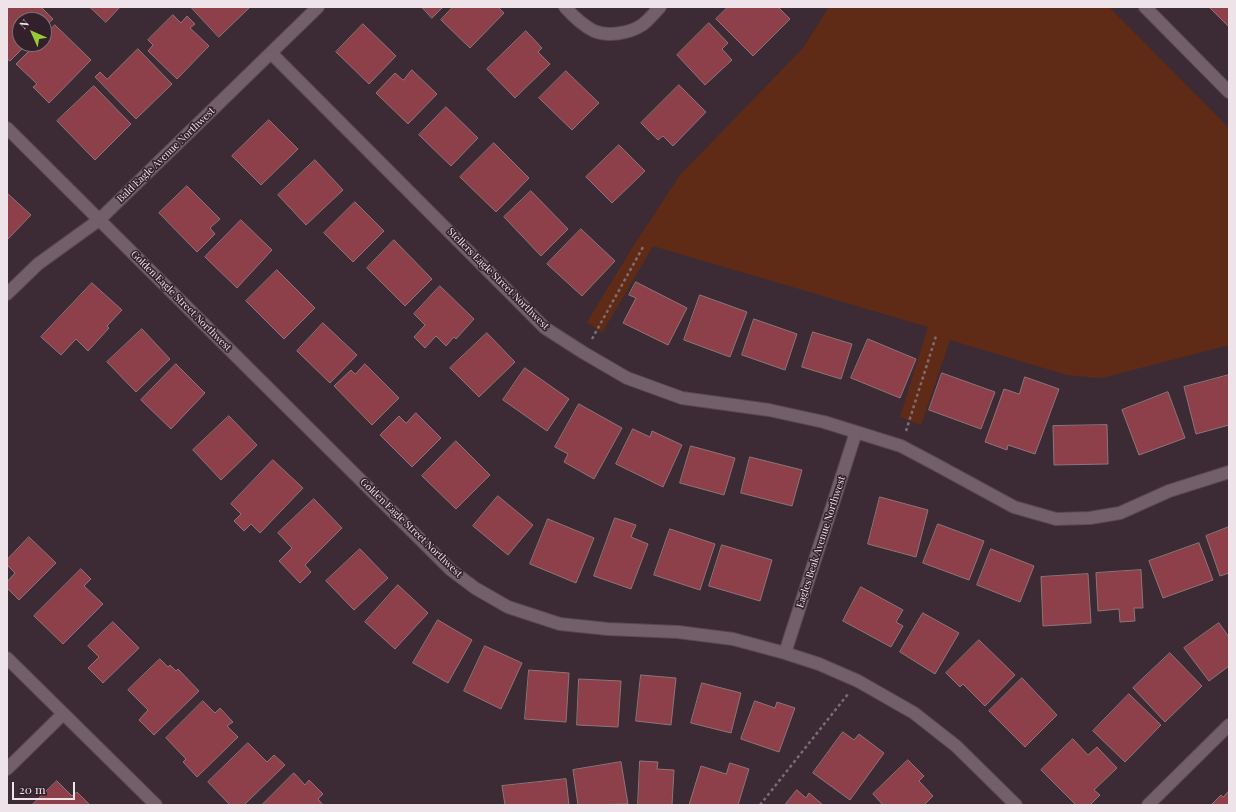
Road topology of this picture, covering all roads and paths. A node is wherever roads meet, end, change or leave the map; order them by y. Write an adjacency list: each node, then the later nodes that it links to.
1 (318, 7): 5 (street, Bald Eagle Avenue Northwest)
2 (565, 7): 3 (street)
3 (660, 7)
4 (1145, 7): 6 (street)
5 (271, 53): 8 (street, Bald Eagle Avenue Northwest); 12 (street, Stellers Eagle Street Northwest)
6 (1229, 92)
7 (7, 128): 8 (street, Golden Eagle Street Northwest)
8 (99, 220): 10 (street, Bald Eagle Avenue Northwest); 16 (street, Golden Eagle Street Northwest)
9 (644, 247): 12 (path)
10 (7, 294)
11 (936, 336): 14 (path)
12 (584, 353): 13 (street, Stellers Eagle Street Northwest)
13 (856, 432): 14 (street, Stellers Eagle Street Northwest); 16 (street, Eagles Beak Avenue Northwest)
14 (901, 446): 15 (street, Stellers Eagle Street Northwest)
15 (1229, 472)
16 (786, 652): 18 (street, Golden Eagle Street Northwest)
17 (7, 658): 19 (street)
18 (858, 681): 23 (path); 24 (street, Golden Eagle Street Northwest)
19 (63, 714): 21 (street); 22 (street)
20 (1229, 725): 25 (street)
21 (7, 769)
22 (156, 805)
23 (760, 805)
24 (1016, 805)
25 (1148, 805)

